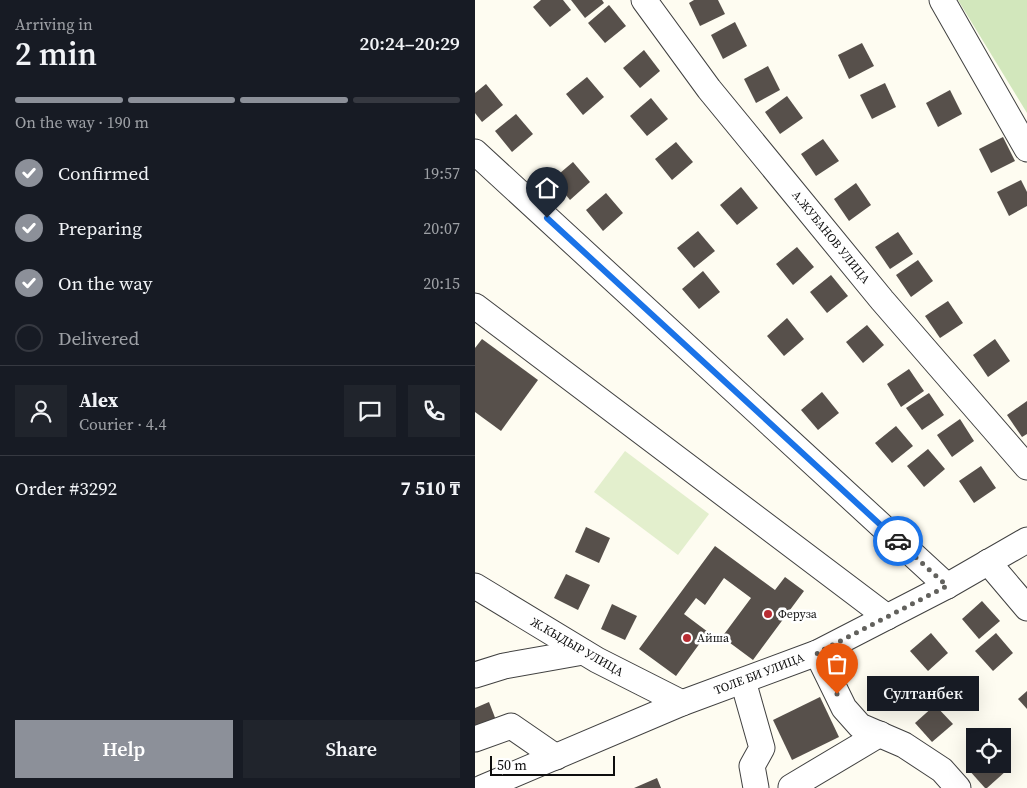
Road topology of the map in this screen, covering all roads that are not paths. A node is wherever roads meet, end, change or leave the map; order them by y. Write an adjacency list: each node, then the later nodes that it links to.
1 (644, 0): 6 (street, А.ЖУБАНОВ УЛИЦА)
2 (943, 0): 3 (street)
3 (1027, 149)
4 (475, 152): 10 (street)
5 (475, 306): 12 (street)
6 (1027, 467)
7 (1027, 540): 8 (street, ТОЛЕ БИ УЛИЦА)
8 (988, 562): 10 (street, ТОЛЕ БИ УЛИЦА); 11 (street)
9 (475, 586): 13 (street, Ж.КЫДЫР УЛИЦА)
10 (947, 586): 12 (street, ТОЛЕ БИ УЛИЦА)
11 (1027, 608)
12 (887, 617): 14 (street, ТОЛЕ БИ УЛИЦА)
13 (583, 652): 15 (street); 17 (street, Ж.КЫДЫР УЛИЦА)
14 (817, 653): 16 (street, ТОЛЕ БИ УЛИЦА); 18 (street)
15 (475, 675)
16 (743, 681): 17 (street, ТОЛЕ БИ УЛИЦА); 21 (street)
17 (682, 704): 20 (street, ТОЛЕ БИ УЛИЦА)
18 (880, 734): 23 (street); 24 (street)
19 (475, 738): 20 (street)
20 (556, 757): 22 (street, ТОЛЕ БИ УЛИЦА)
21 (755, 777): 23 (street)
22 (482, 788)
23 (792, 788)
24 (958, 788)

